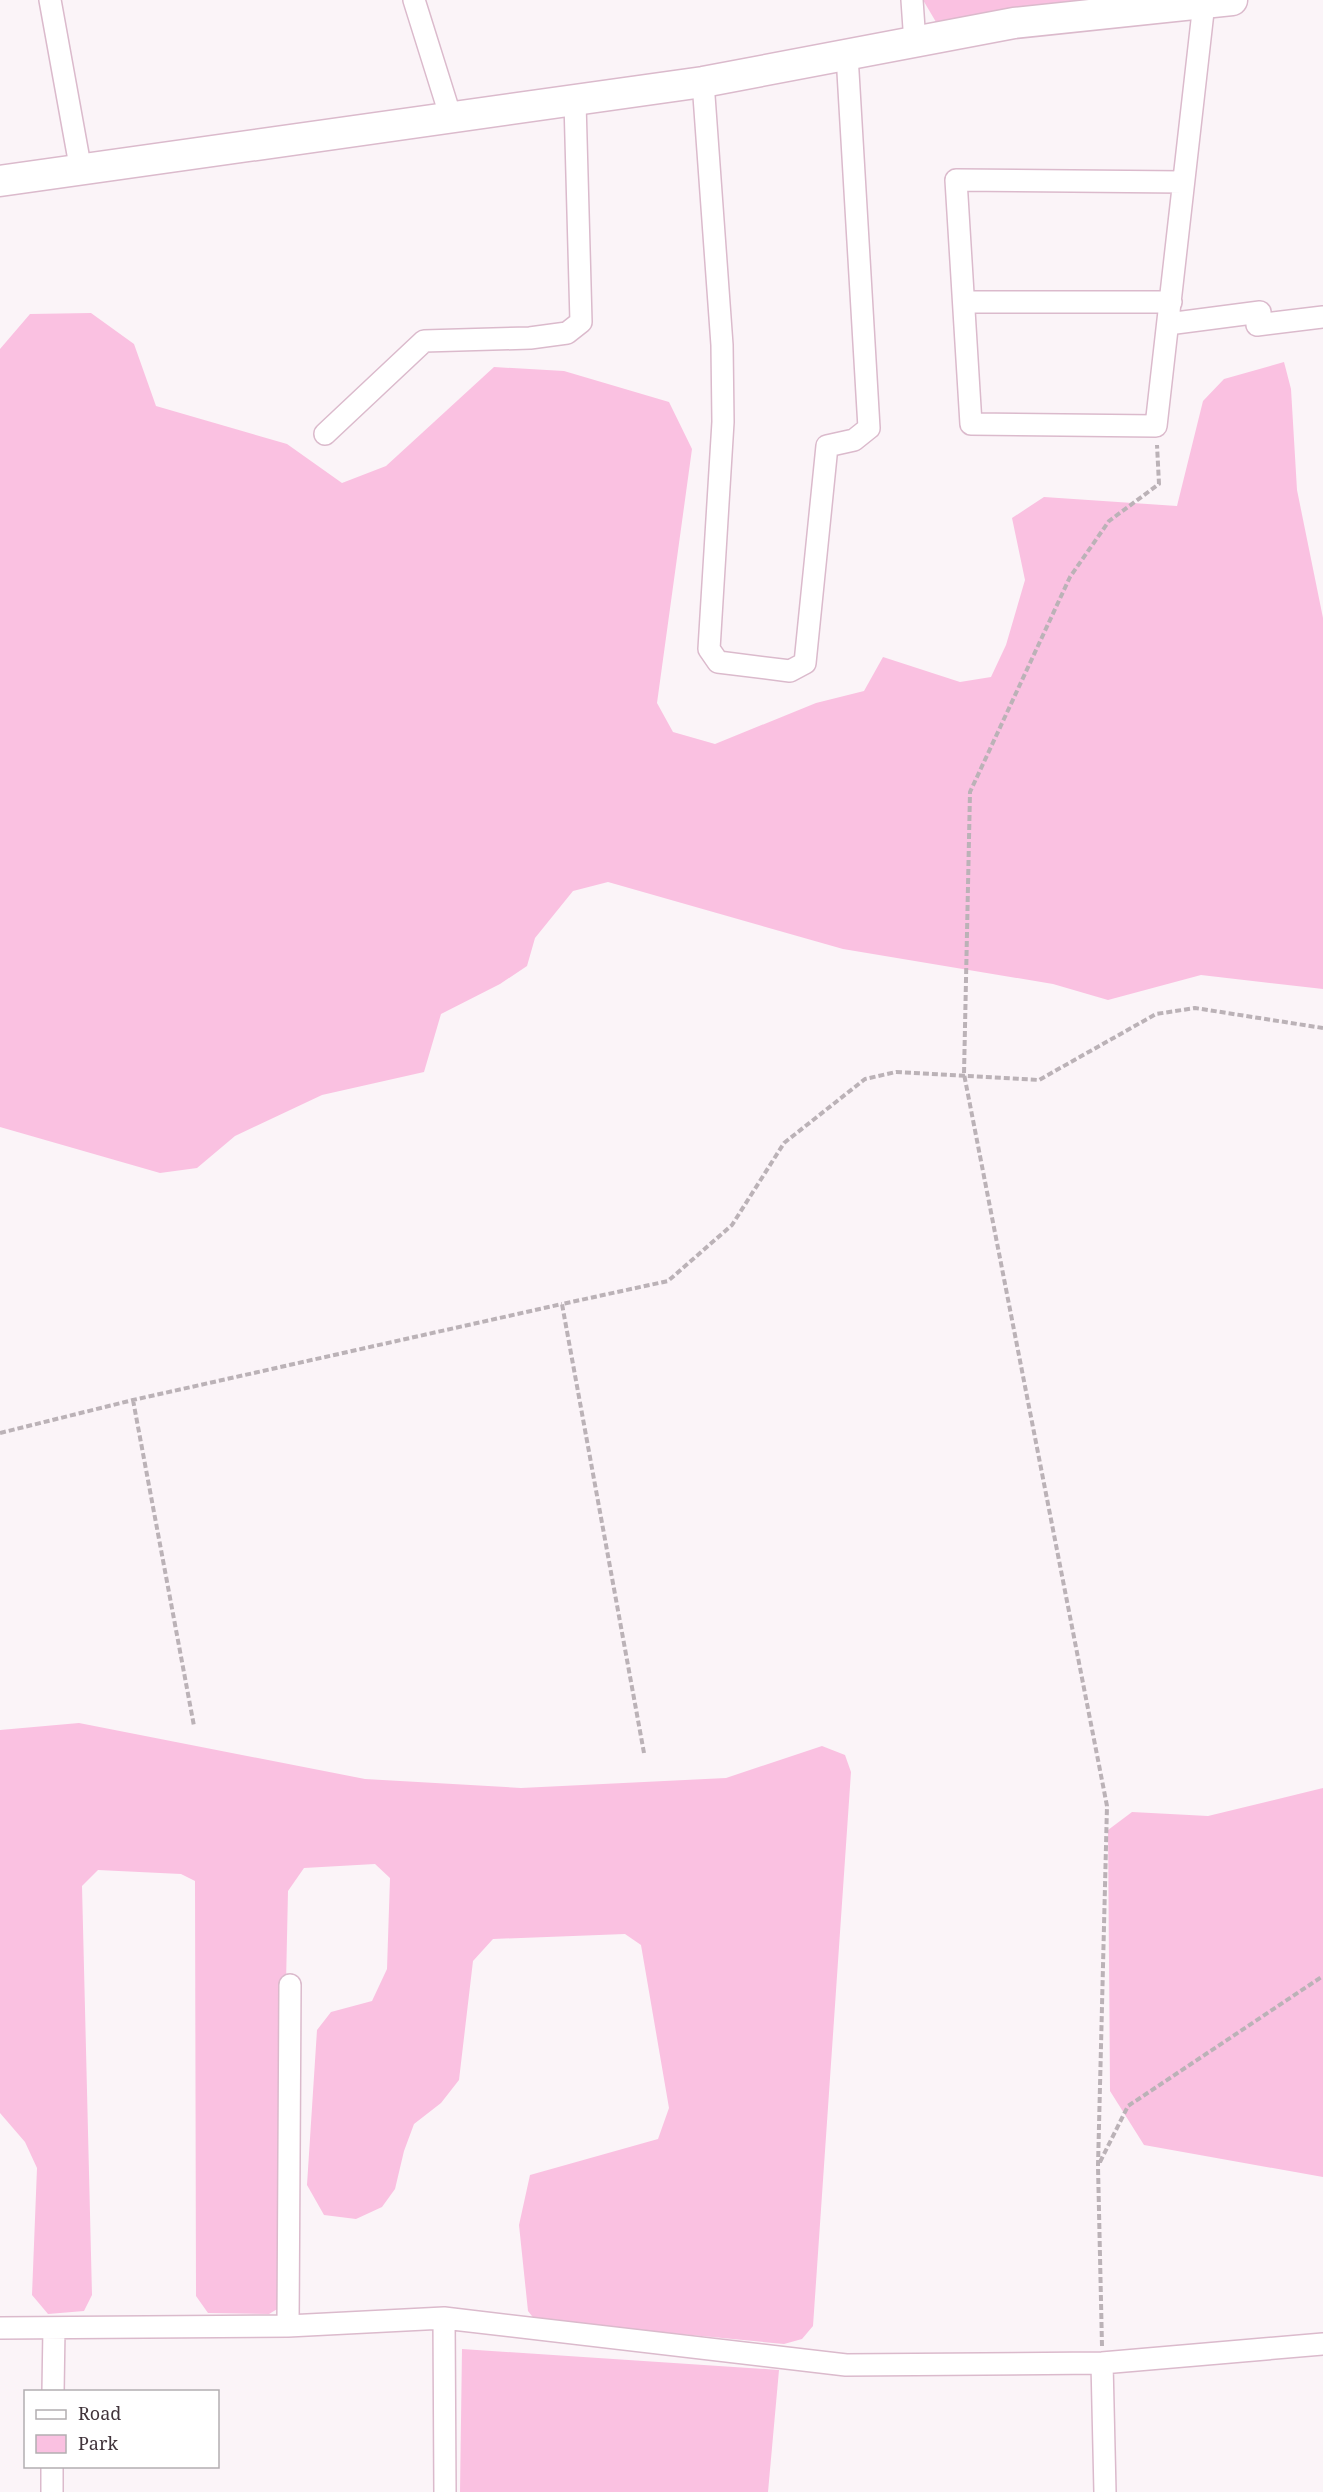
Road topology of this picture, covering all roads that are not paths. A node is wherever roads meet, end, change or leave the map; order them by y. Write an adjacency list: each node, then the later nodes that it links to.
1 (414, 0): 9 (street)
2 (912, 0): 5 (street)
3 (1218, 2): 5 (street); 12 (street)
4 (55, 3): 10 (street)
5 (915, 43): 6 (street)
6 (847, 55): 7 (street); 7 (street)
7 (703, 82): 8 (street)
8 (574, 102): 9 (street); 17 (street)
9 (451, 118): 10 (street)
10 (81, 171): 11 (street)
11 (0, 181)
12 (1183, 182): 13 (street); 14 (street)
13 (964, 302): 14 (street); 16 (street)
14 (1171, 302): 16 (street)
15 (1323, 316): 16 (street)
16 (1168, 324)
17 (325, 434)
18 (290, 1985): 20 (street)
19 (444, 2318): 20 (street); 24 (street); 28 (street)
20 (288, 2326): 22 (street)
21 (0, 2328): 22 (street)
22 (54, 2328): 25 (street)
23 (1323, 2344): 24 (street)
24 (1102, 2363): 29 (street)
25 (53, 2390)
26 (52, 2468): 27 (street)
27 (52, 2492)
28 (445, 2492)
29 (1105, 2492)

